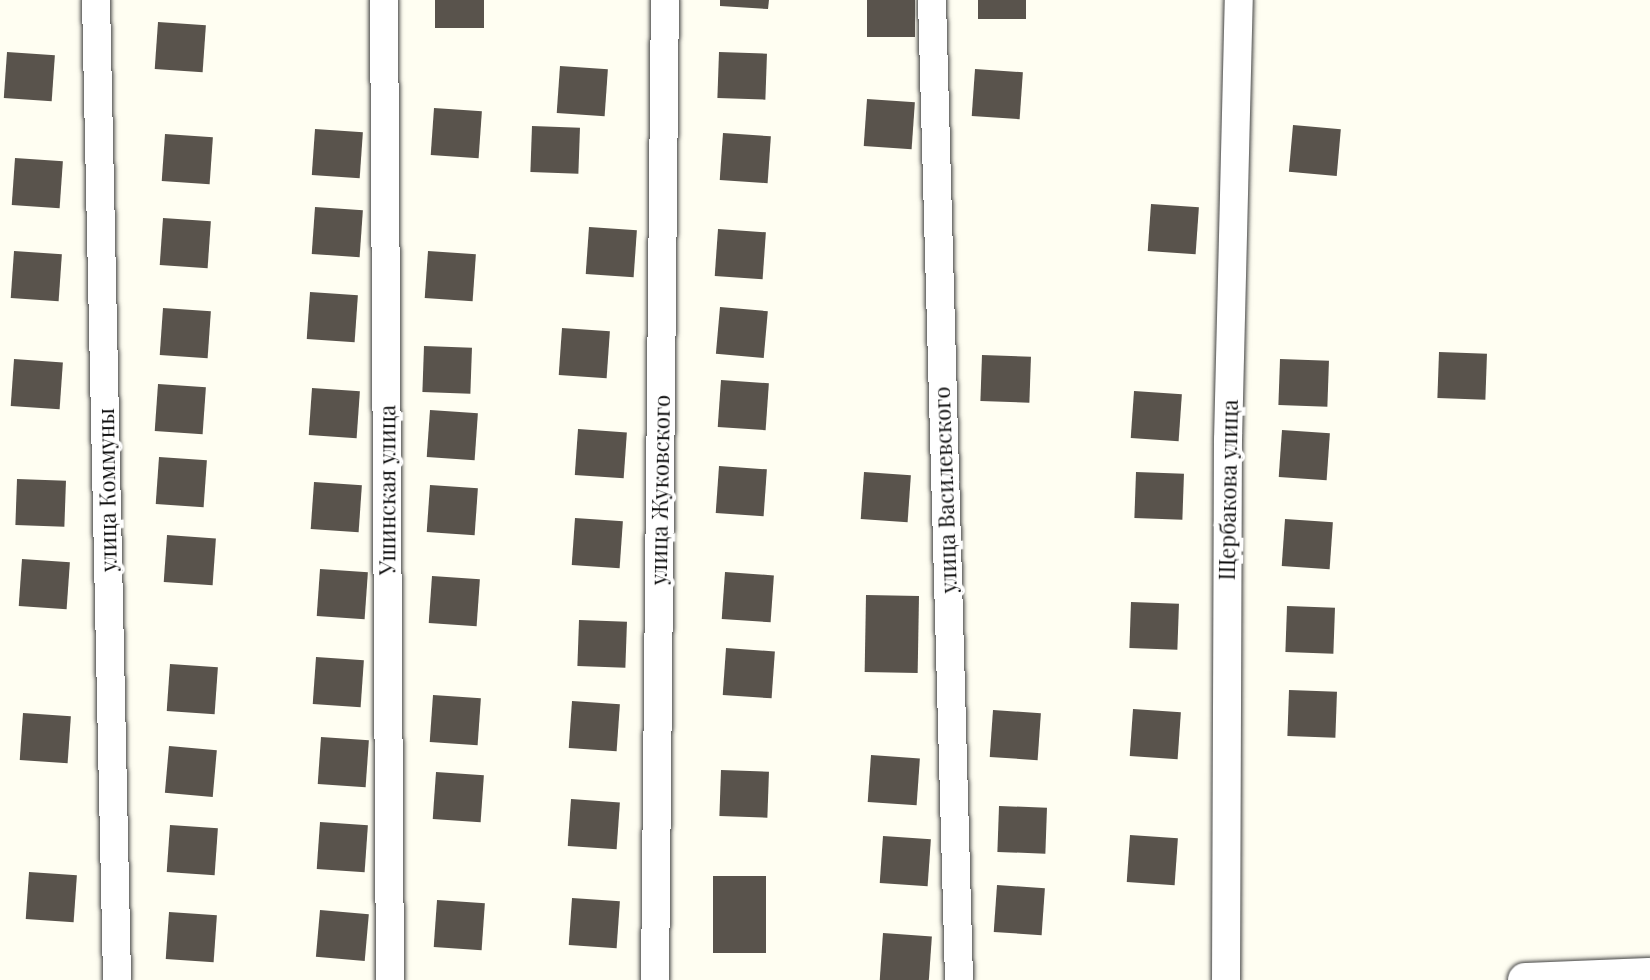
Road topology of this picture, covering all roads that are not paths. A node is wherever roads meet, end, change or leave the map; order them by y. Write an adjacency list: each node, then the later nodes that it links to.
1 (96, 0): 7 (street, улица Коммуны)
2 (384, 0): 8 (street, Ушинская улица)
3 (665, 0): 9 (street, улица Жуковского)
4 (932, 0): 10 (street, улица Василевского)
5 (1239, 0): 11 (street, Щербакова улица)
6 (1650, 975): 12 (street)
7 (117, 980)
8 (390, 980)
9 (655, 980)
10 (959, 980)
11 (1226, 980)
12 (1525, 980)

